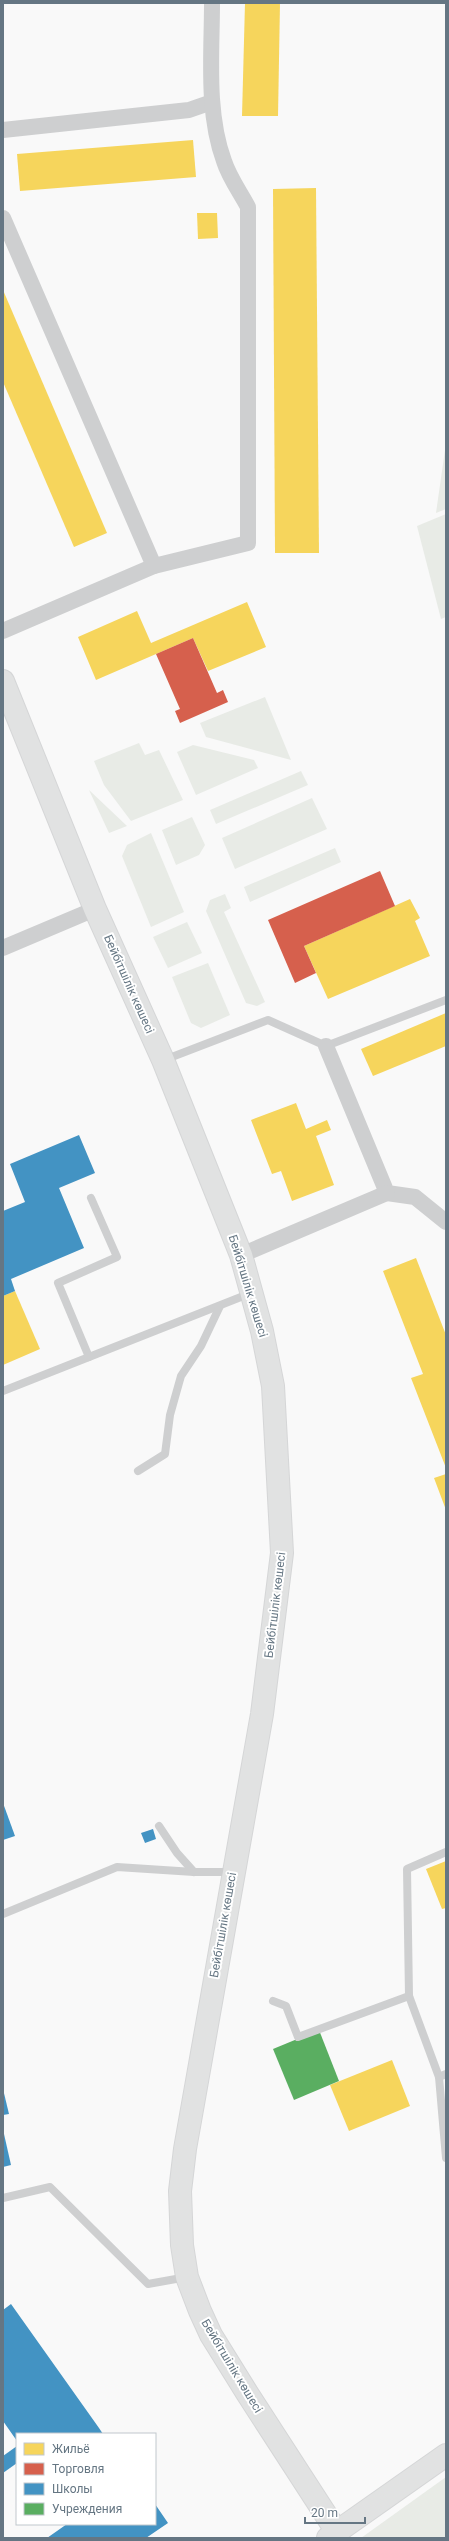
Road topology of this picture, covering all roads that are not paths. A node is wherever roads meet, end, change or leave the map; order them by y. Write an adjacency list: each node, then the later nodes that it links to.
1 (212, 3): 2 (street)
2 (212, 102): 3 (street); 5 (street)
3 (3, 130)
4 (3, 218): 5 (street)
5 (154, 566): 6 (street)
6 (3, 631)
7 (3, 681): 8 (street, Бейбітшілік көшесі)
8 (95, 909): 9 (street); 12 (street, Бейбітшілік көшесі)
9 (3, 948)
10 (446, 1000): 11 (lane)
11 (326, 1046): 12 (lane); 13 (street)
12 (163, 1060): 16 (street, Бейбітшілік көшесі)
13 (387, 1193): 15 (street); 16 (street)
14 (91, 1198): 19 (lane)
15 (446, 1222)
16 (241, 1255): 17 (street, Бейбітшілік көшесі)
17 (252, 1293): 18 (lane); 25 (street, Бейбітшілік көшесі)
18 (220, 1306): 19 (lane); 21 (lane)
19 (89, 1357): 20 (lane)
20 (3, 1392)
21 (138, 1471)
22 (159, 1826): 24 (lane)
23 (446, 1852): 27 (lane)
24 (194, 1872): 25 (lane); 26 (lane)
25 (233, 1872): 32 (street, Бейбітшілік көшесі)
26 (3, 1914)
27 (409, 1996): 28 (lane); 29 (lane)
28 (273, 2001)
29 (442, 2076): 30 (lane)
30 (446, 2158)
31 (3, 2198): 32 (lane)
32 (187, 2277): 34 (street, Бейбітшілік көшесі)
33 (446, 2455): 34 (street)
34 (333, 2535)

